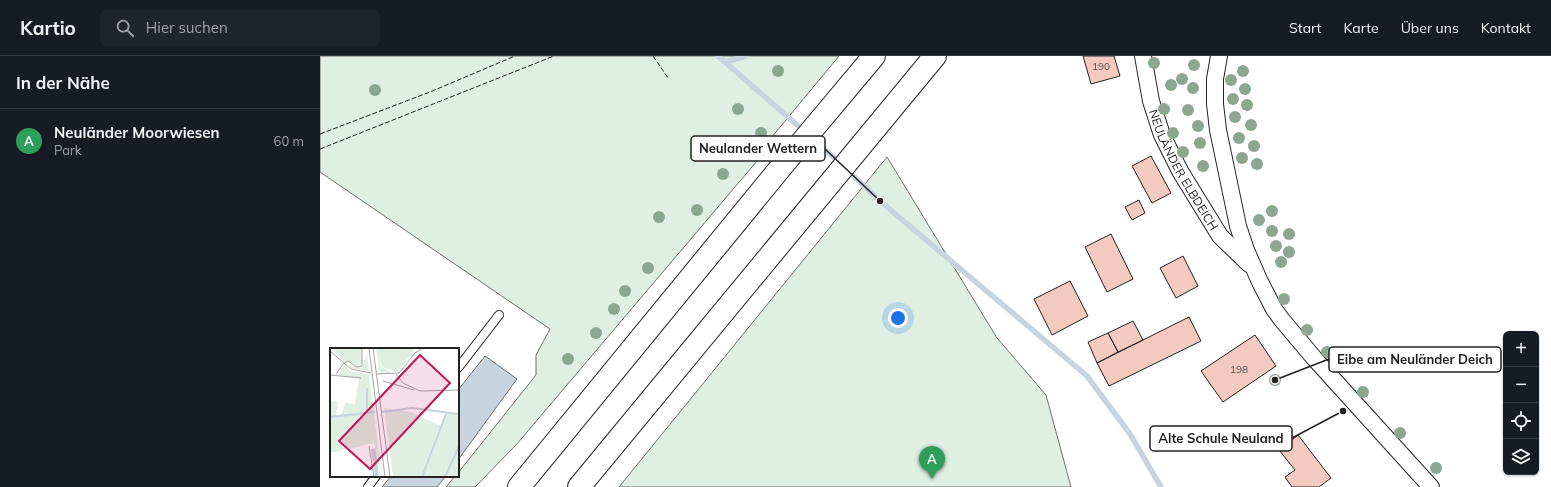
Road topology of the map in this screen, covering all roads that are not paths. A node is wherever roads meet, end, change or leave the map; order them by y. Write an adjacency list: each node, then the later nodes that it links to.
1 (874, 56): 10 (highway)
2 (935, 56): 11 (highway)
3 (1143, 56): 5 (street, NEULÄNDER ELBDEICH)
4 (1219, 56): 5 (street, NEULÄNDER ELBDEICH)
5 (1253, 267): 12 (street, NEULÄNDER ELBDEICH)
6 (499, 315): 7 (lane)
7 (459, 367)
8 (375, 477): 9 (lane)
9 (368, 487)
10 (519, 487)
11 (579, 487)
12 (1431, 487)

